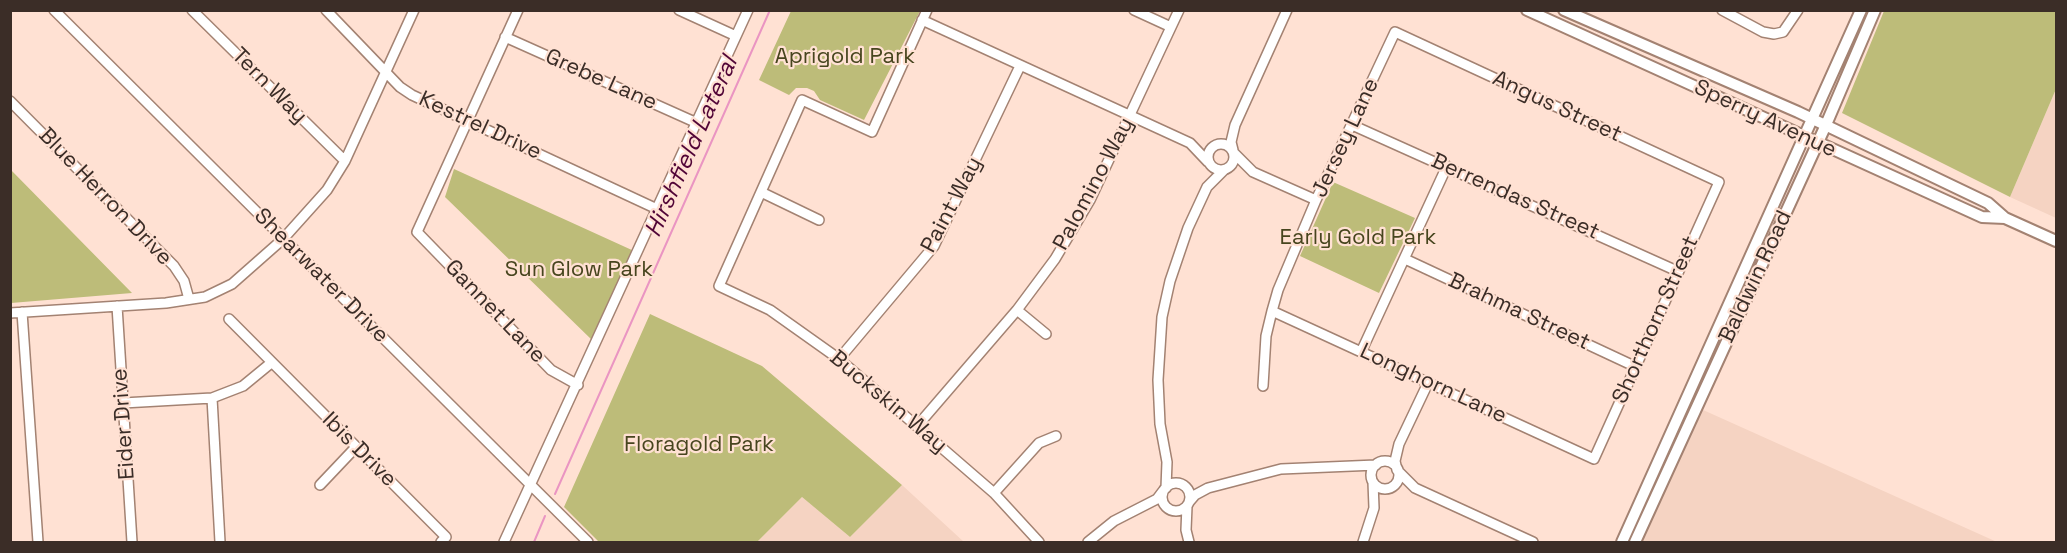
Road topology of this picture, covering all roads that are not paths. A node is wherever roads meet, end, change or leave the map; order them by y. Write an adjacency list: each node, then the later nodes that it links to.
1 (54, 10): 49 (street, Shearwater Drive)
2 (192, 10): 37 (street, Tern Way)
3 (326, 10): 23 (street, Kestrel Drive)
4 (414, 10): 23 (street)
5 (518, 10): 21 (street)
6 (679, 10): 20 (street)
7 (748, 10): 20 (street)
8 (1134, 10): 18 (street)
9 (1179, 10): 18 (street, Palomino Way)
10 (1287, 10): 30 (street)
11 (1527, 10): 32 (main road, Sperry Avenue)
12 (1564, 10): 27 (main road, Sperry Avenue)
13 (1722, 10): 14 (street)
14 (1798, 10)
15 (1861, 10): 27 (main road, Baldwin Road)
16 (1875, 10): 31 (main road, Baldwin Road)
17 (924, 15): 22 (street); 44 (street)
18 (1171, 27): 25 (street, Palomino Way)
19 (1395, 32): 29 (street, Jersey Lane); 42 (street, Angus Street)
20 (736, 36): 28 (street)
21 (505, 37): 26 (street); 28 (street, Grebe Lane)
22 (1020, 66): 25 (street); 62 (street, Paint Way)
23 (387, 71): 26 (street, Kestrel Drive); 37 (street)
24 (10, 101): 53 (street, Blue Herron Drive)
25 (1130, 115): 33 (street); 55 (street, Palomino Way)
26 (467, 120): 46 (street, Kestrel Drive); 66 (street, Gannet Lane)
27 (1813, 120): 31 (main road, Sperry Avenue); 32 (main road, Baldwin Road)
28 (697, 123): 46 (street)
29 (1352, 124): 39 (street, Berrendas Street); 45 (street, Jersey Lane)
30 (1235, 125): 35 (street); 36 (street)
31 (1825, 127): 34 (main road, Baldwin Road); 47 (main road, Sperry Avenue)
32 (1805, 138): 34 (main road, Sperry Avenue); 73 (main road, Baldwin Road)
33 (1190, 143): 35 (street); 38 (street)
34 (1818, 144): 47 (main road, Sperry Avenue); 92 (main road, Baldwin Road)
35 (1215, 145): 36 (street); 38 (street)
36 (1233, 152): 40 (street); 41 (street)
37 (345, 161): 49 (street)
38 (1209, 163): 40 (street); 43 (street)
39 (1447, 166): 51 (street); 52 (street, Berrendas Street)
40 (1225, 170): 41 (street); 43 (street)
41 (1253, 172): 45 (street)
42 (1719, 182): 52 (street, Shorthorn Street)
43 (1207, 187): 76 (street)
44 (763, 193): 48 (street); 62 (street, Buckskin Way)
45 (1316, 200): 56 (street, Jersey Lane)
46 (657, 209): 66 (street)
47 (2005, 218): 50 (main road, Sperry Avenue)
48 (819, 220)
49 (283, 239): 53 (street); 83 (street, Shearwater Drive)
50 (2056, 241)
51 (1405, 259): 61 (street); 64 (street, Brahma Street)
52 (1677, 271): 64 (street, Shorthorn Street)
53 (189, 299): 54 (street)
54 (117, 306): 57 (street); 69 (street, Eider Drive)
55 (1017, 310): 60 (street); 70 (street, Palomino Way)
56 (1272, 311): 61 (street, Longhorn Lane); 67 (street, Jersey Lane)
57 (22, 312): 58 (street); 96 (street)
58 (10, 313)
59 (229, 319): 63 (street, Ibis Drive)
60 (1046, 334)
61 (1362, 350): 65 (street, Longhorn Lane)
62 (839, 359): 70 (street, Buckskin Way)
63 (271, 363): 68 (street); 74 (street, Ibis Drive)
64 (1634, 366): 75 (street, Shorthorn Street)
65 (1428, 383): 72 (street); 75 (street, Longhorn Lane)
66 (578, 385): 83 (street)
67 (1263, 386)
68 (212, 399): 69 (street); 98 (street)
69 (123, 403): 97 (street, Eider Drive)
70 (918, 425): 88 (street, Buckskin Way)
71 (1056, 436): 88 (street)
72 (1399, 444): 77 (street); 79 (street)
73 (1665, 446): 92 (main road); 106 (main road, Baldwin Road)
74 (356, 447): 82 (street); 95 (street, Ibis Drive)
75 (1594, 459)
76 (1167, 462): 81 (street); 87 (street)
77 (1378, 464): 78 (street); 79 (street); 80 (street)
78 (1353, 468): 80 (street); 84 (street)
79 (1397, 470): 85 (street); 86 (street)
80 (1372, 481): 85 (street); 91 (street)
81 (1182, 484): 84 (street); 87 (street); 89 (street)
82 (320, 485)
83 (531, 486): 99 (street); 100 (street, Shearwater Drive)
84 (1208, 488): 89 (street)
85 (1389, 488): 86 (street); 91 (street)
86 (1415, 488): 105 (street)
87 (1164, 489): 90 (street); 93 (street)
88 (994, 493): 101 (street, Buckskin Way)
89 (1188, 504): 93 (street); 94 (street)
90 (1142, 507): 93 (street); 102 (street)
91 (1374, 508): 104 (street)
92 (1651, 508): 107 (main road, Baldwin Road)
93 (1171, 509): 94 (street)
94 (1185, 530): 103 (street)
95 (443, 540)
96 (38, 543)
97 (132, 543)
98 (220, 543)
99 (504, 543)
100 (588, 543)
101 (1039, 543)
102 (1088, 543)
103 (1189, 543)
104 (1363, 543)
105 (1533, 543)
106 (1622, 543)
107 (1635, 543)

